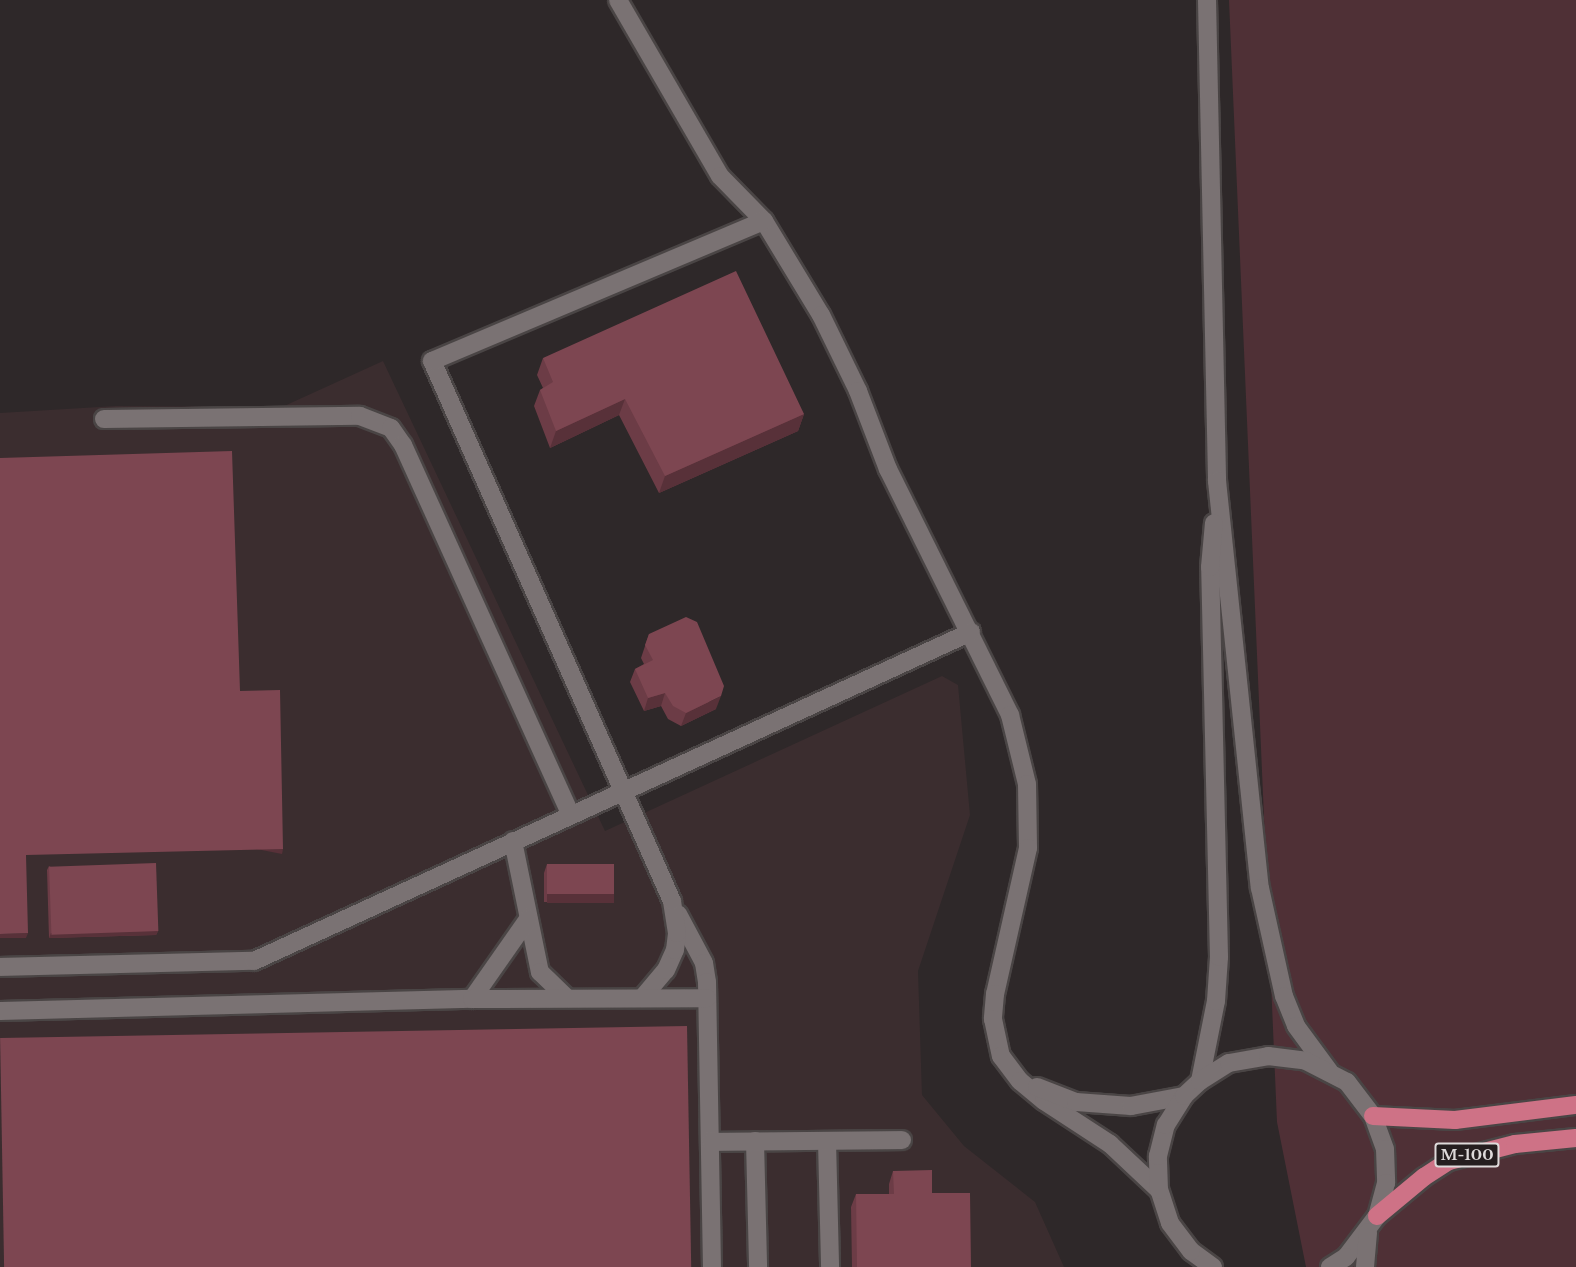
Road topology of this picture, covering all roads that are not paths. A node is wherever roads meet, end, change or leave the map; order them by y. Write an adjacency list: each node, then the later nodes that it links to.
1 (618, 0): 3 (street)
2 (1207, 0): 5 (street)
3 (764, 221): 6 (street); 7 (street)
4 (104, 419): 8 (street)
5 (1217, 481): 18 (street); 20 (street)
6 (971, 632): 7 (street); 19 (street)
7 (622, 793): 8 (street); 10 (street)
8 (571, 815): 9 (street)
9 (513, 841): 11 (street); 12 (street)
10 (672, 902): 13 (street); 15 (street)
11 (528, 919): 14 (street); 16 (street)
12 (0, 967)
13 (643, 997): 14 (street); 15 (street)
14 (567, 998): 16 (street)
15 (707, 998): 28 (street)
16 (472, 999): 17 (street)
17 (0, 1011)
18 (1329, 1071): 20 (street); 23 (street)
19 (1020, 1081): 21 (street); 29 (street)
20 (1200, 1081): 21 (street)
21 (1184, 1096): 29 (street)
22 (1576, 1104): 23 (highway, M-100)
23 (1373, 1116): 30 (street)
24 (1576, 1138): 30 (highway, M-100)
25 (902, 1140): 27 (street)
26 (755, 1141): 27 (street); 28 (street); 32 (street)
27 (827, 1141): 33 (street)
28 (711, 1142): 31 (street)
29 (1159, 1190): 34 (street)
30 (1372, 1224): 35 (street); 36 (street)
31 (712, 1267)
32 (758, 1267)
33 (830, 1267)
34 (1213, 1267)
35 (1330, 1267)
36 (1365, 1267)

